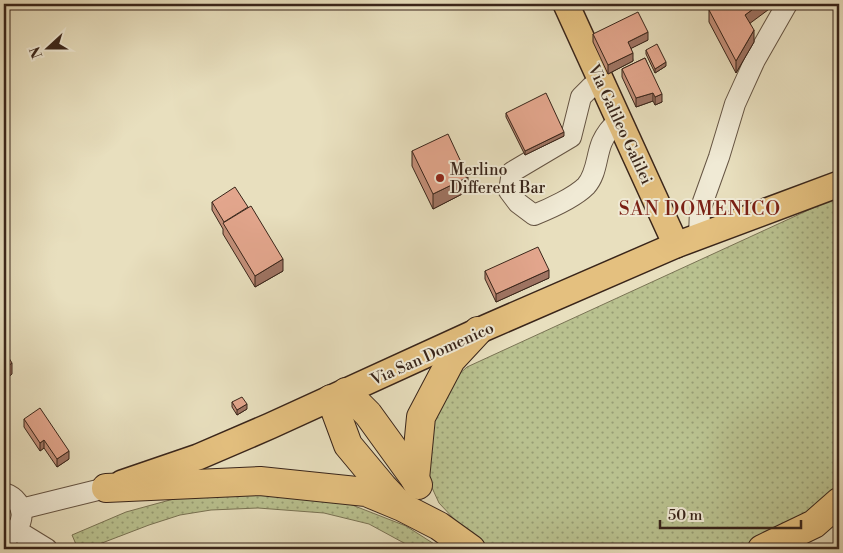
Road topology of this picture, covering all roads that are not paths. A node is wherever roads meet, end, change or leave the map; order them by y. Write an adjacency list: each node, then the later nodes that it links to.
1 (566, 4): 3 (main road, Via Galileo Galilei)
2 (787, 4): 6 (street)
3 (601, 81): 4 (main road, Via Galileo Galilei); 4 (street)
4 (619, 120): 7 (main road, Via Galileo Galilei)
5 (839, 184): 6 (main road, Via San Domenico)
6 (699, 236): 7 (main road, Via San Domenico)
7 (676, 244): 8 (main road, Via San Domenico)
8 (478, 332): 9 (main road, Via San Domenico); 10 (highway)
9 (338, 395): 10 (highway); 11 (main road, Via San Domenico); 14 (highway)
10 (415, 479): 16 (highway)
11 (106, 488): 14 (highway); 15 (street, Via San Domenico)
12 (4, 493): 15 (street)
13 (839, 502): 20 (highway)
14 (402, 507): 16 (highway)
15 (21, 509): 17 (street)
16 (440, 526): 19 (highway)
17 (10, 534): 18 (street)
18 (47, 549)
19 (471, 549)
20 (762, 549)

